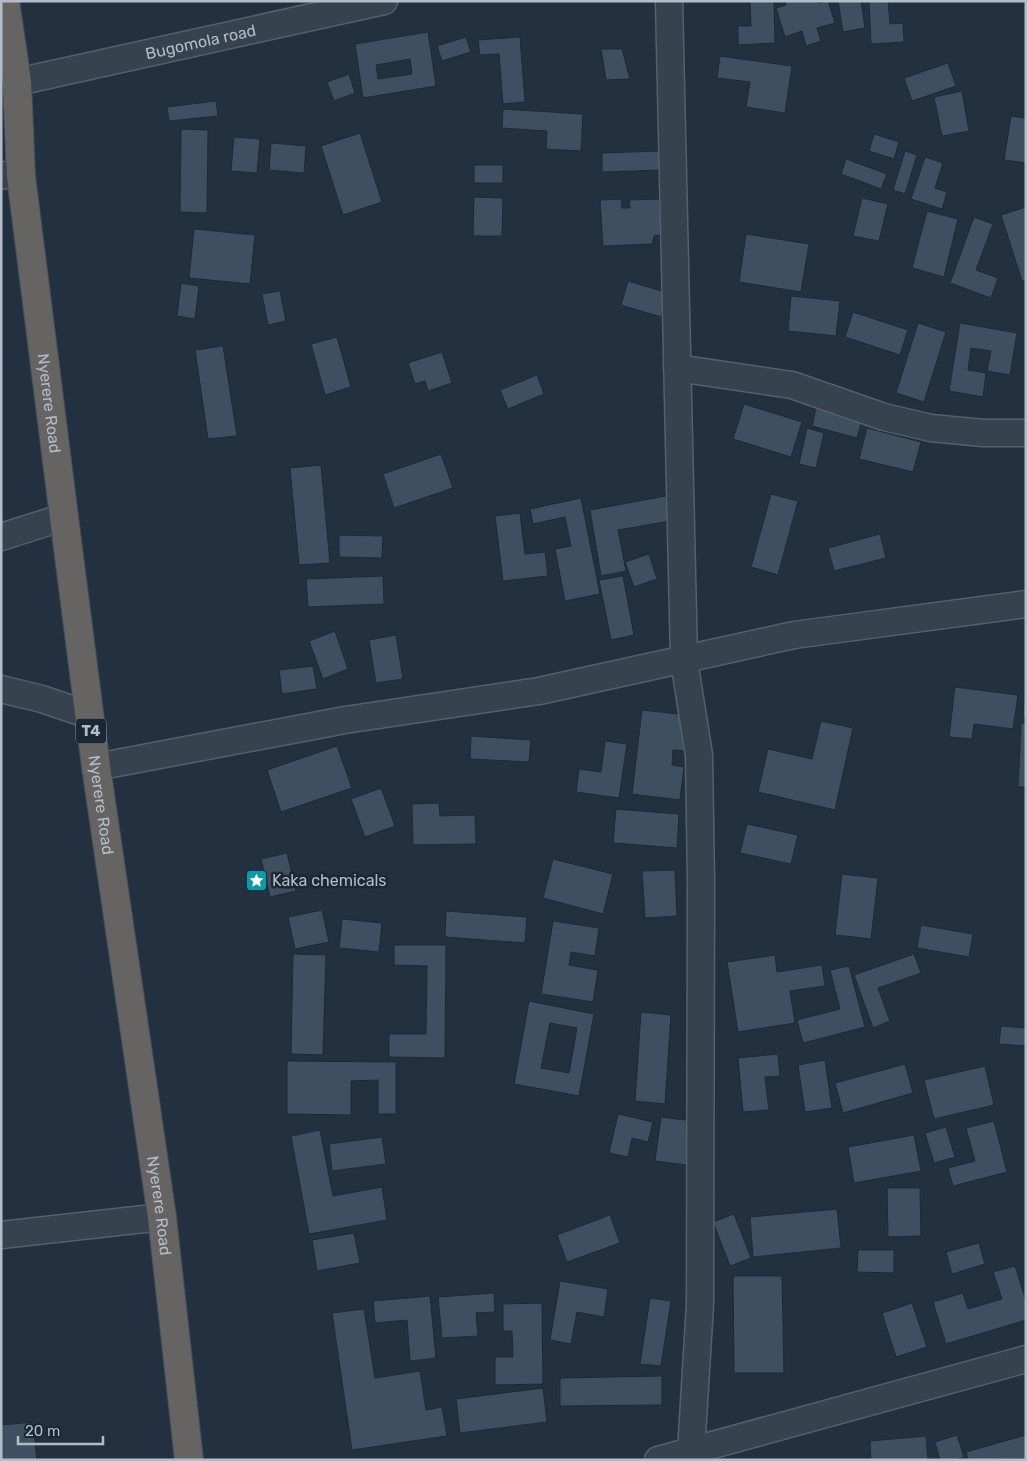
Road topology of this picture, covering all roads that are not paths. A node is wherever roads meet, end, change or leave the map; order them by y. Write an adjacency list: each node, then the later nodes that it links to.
1 (5, 1): 4 (highway, Nyerere Road / T4)
2 (670, 1): 6 (street)
3 (377, 2): 4 (street, Bugomola road)
4 (17, 82): 5 (highway, Nyerere Road / T4)
5 (11, 176): 8 (highway, Nyerere Road / T4)
6 (677, 368): 7 (street); 11 (street)
7 (1026, 434)
8 (64, 517): 9 (street); 13 (highway, Nyerere Road / T4)
9 (1, 537)
10 (1026, 604): 11 (street)
11 (684, 661): 14 (street); 18 (street)
12 (1, 689): 13 (street)
13 (89, 715): 14 (highway, Nyerere Road / T4)
14 (96, 767): 15 (highway, Nyerere Road / T4)
15 (162, 1217): 16 (street); 19 (highway, Nyerere Road / T4)
16 (1, 1235)
17 (1026, 1359): 18 (street)
18 (691, 1452): 20 (street)
19 (189, 1460)
20 (658, 1460)

